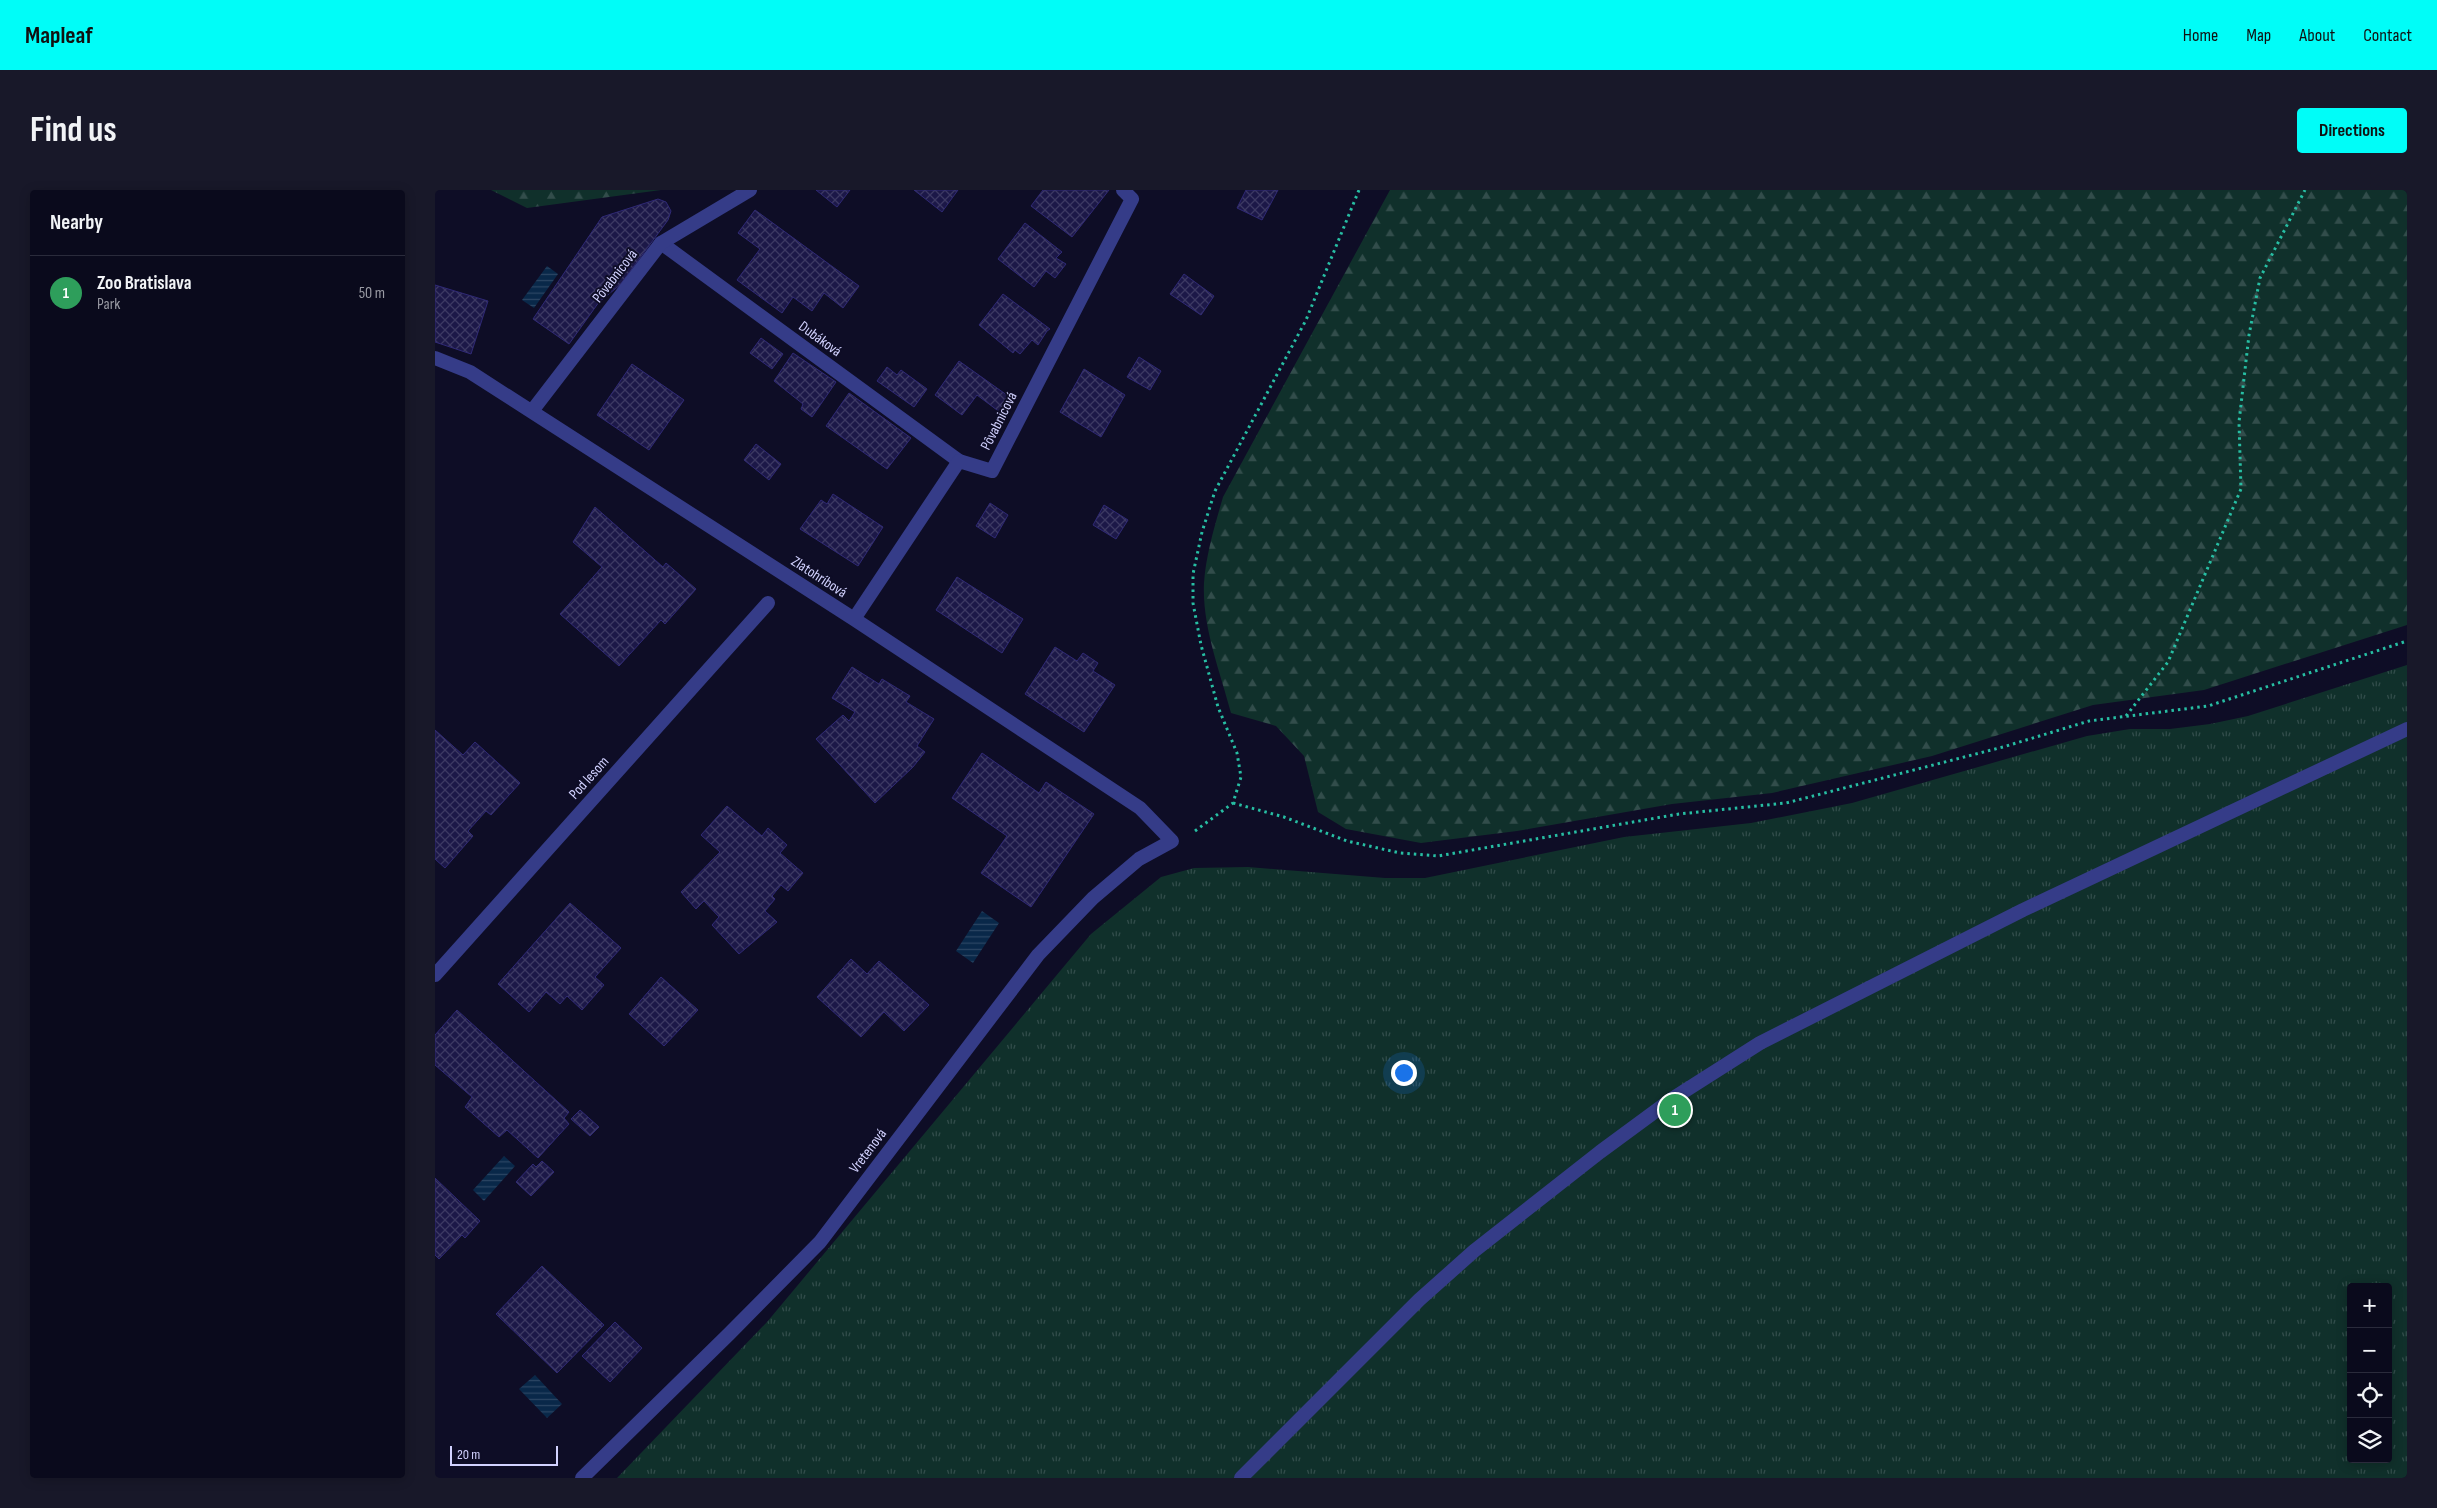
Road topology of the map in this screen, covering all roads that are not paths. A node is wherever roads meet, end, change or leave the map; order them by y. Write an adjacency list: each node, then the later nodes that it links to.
1 (750, 190): 3 (street, Pôvabnicová)
2 (1123, 190): 6 (street, Pôvabnicová)
3 (661, 243): 5 (street, Pôvabnicová); 6 (street, Dubáková)
4 (435, 358): 5 (street, Zlatohríbová)
5 (531, 411): 8 (street, Zlatohríbová)
6 (959, 461): 8 (street)
7 (768, 603): 11 (street, Pod lesom)
8 (854, 619): 10 (street, Zlatohríbová)
9 (2407, 729): 13 (street)
10 (1172, 841): 12 (street, Vretenová)
11 (435, 975)
12 (583, 1478)
13 (1241, 1478)

